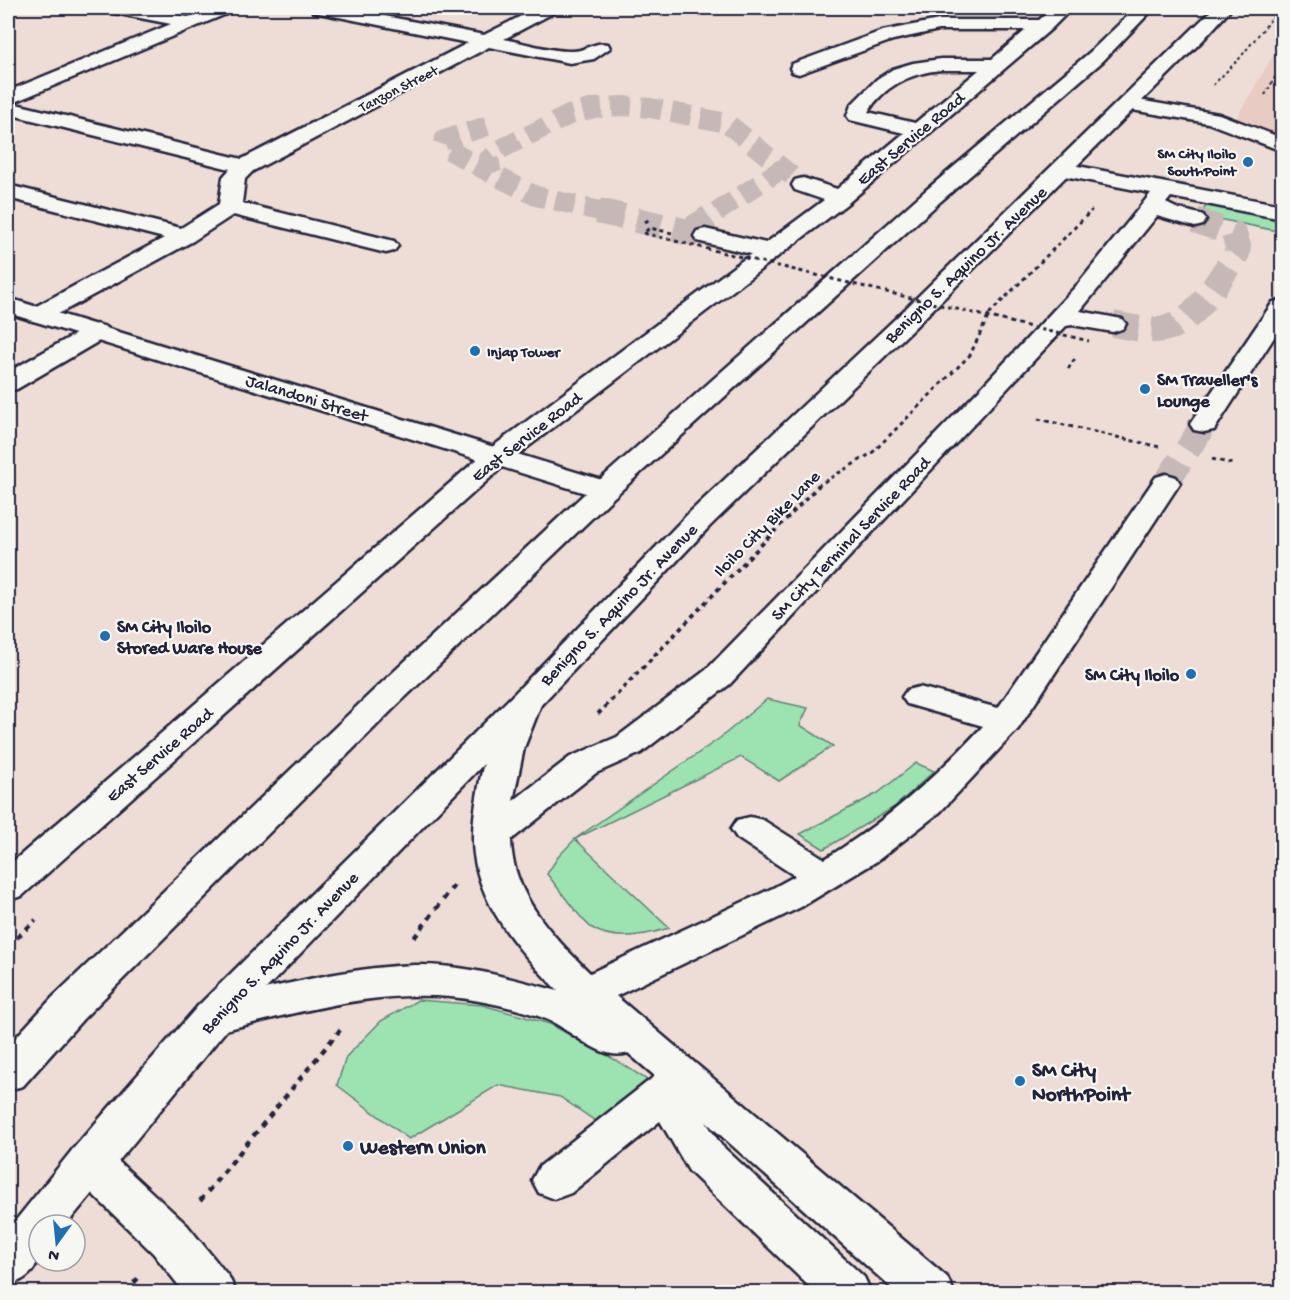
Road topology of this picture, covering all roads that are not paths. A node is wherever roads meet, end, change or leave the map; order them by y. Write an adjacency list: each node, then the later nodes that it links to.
1 (115, 8): 8 (main road)
2 (225, 8): 8 (main road)
3 (319, 8): 10 (main road)
4 (549, 8): 10 (main road, Tanzon Street)
5 (1063, 8): 9 (main road, East Service Road)
6 (1145, 8): 42 (main road)
7 (1223, 8): 15 (main road, Benigno S. Aquino Jr. Avenue)
8 (188, 22): 14 (main road)
9 (1045, 25): 12 (main road, East Service Road); 13 (main road)
10 (490, 40): 11 (main road); 19 (main road, Tanzon Street)
11 (601, 48)
12 (997, 65): 17 (main road, East Service Road); 17 (main road)
13 (799, 68)
14 (8, 98)
15 (1127, 104): 18 (main road); 20 (main road, Benigno S. Aquino Jr. Avenue)
16 (8, 108): 19 (main road)
17 (917, 130): 24 (main road, East Service Road)
18 (1282, 145)
19 (245, 166): 25 (main road)
20 (1062, 169): 23 (main road); 44 (main road, Benigno S. Aquino Jr. Avenue)
21 (803, 185): 24 (main road)
22 (8, 190): 28 (main road)
23 (1159, 197): 26 (main road); 27 (main road); 35 (main road, SM City Terminal Service Road)
24 (840, 198): 31 (main road, East Service Road)
25 (230, 207): 28 (main road); 30 (main road)
26 (1282, 212)
27 (1195, 220)
28 (185, 236): 34 (main road)
29 (694, 236): 31 (main road)
30 (386, 246)
31 (771, 251): 40 (main road, East Service Road)
32 (8, 305): 34 (main road, Jalandoni Street)
33 (1282, 307): 39 (main road)
34 (38, 315): 37 (main road, Jalandoni Street)
35 (1057, 321): 36 (main road); 47 (main road, SM City Terminal Service Road)
36 (1113, 324)
37 (97, 332): 38 (main road); 40 (main road, Jalandoni Street)
38 (8, 383)
39 (1204, 424)
40 (498, 456): 42 (main road, Jalandoni Street); 49 (main road, East Service Road)
41 (1166, 483): 45 (main road)
42 (605, 490): 52 (main road)
43 (919, 697): 45 (main road)
44 (525, 702): 47 (main road); 51 (main road, Benigno S. Aquino Jr. Avenue)
45 (1006, 721): 48 (main road)
46 (750, 829): 48 (main road)
47 (491, 837): 50 (main road)
48 (823, 876): 50 (main road)
49 (8, 887)
50 (585, 993): 53 (main road)
51 (213, 1017): 53 (main road); 54 (main road, Benigno S. Aquino Jr. Avenue)
52 (8, 1074)
53 (685, 1077): 55 (main road); 60 (main road); 61 (main road)
54 (89, 1162): 56 (main road, Benigno S. Aquino Jr. Avenue); 59 (main road)
55 (555, 1180)
56 (49, 1213)
57 (27, 1240): 58 (main road, Benigno S. Aquino Jr. Avenue)
58 (8, 1265)
59 (212, 1293)
60 (847, 1293)
61 (930, 1293)

